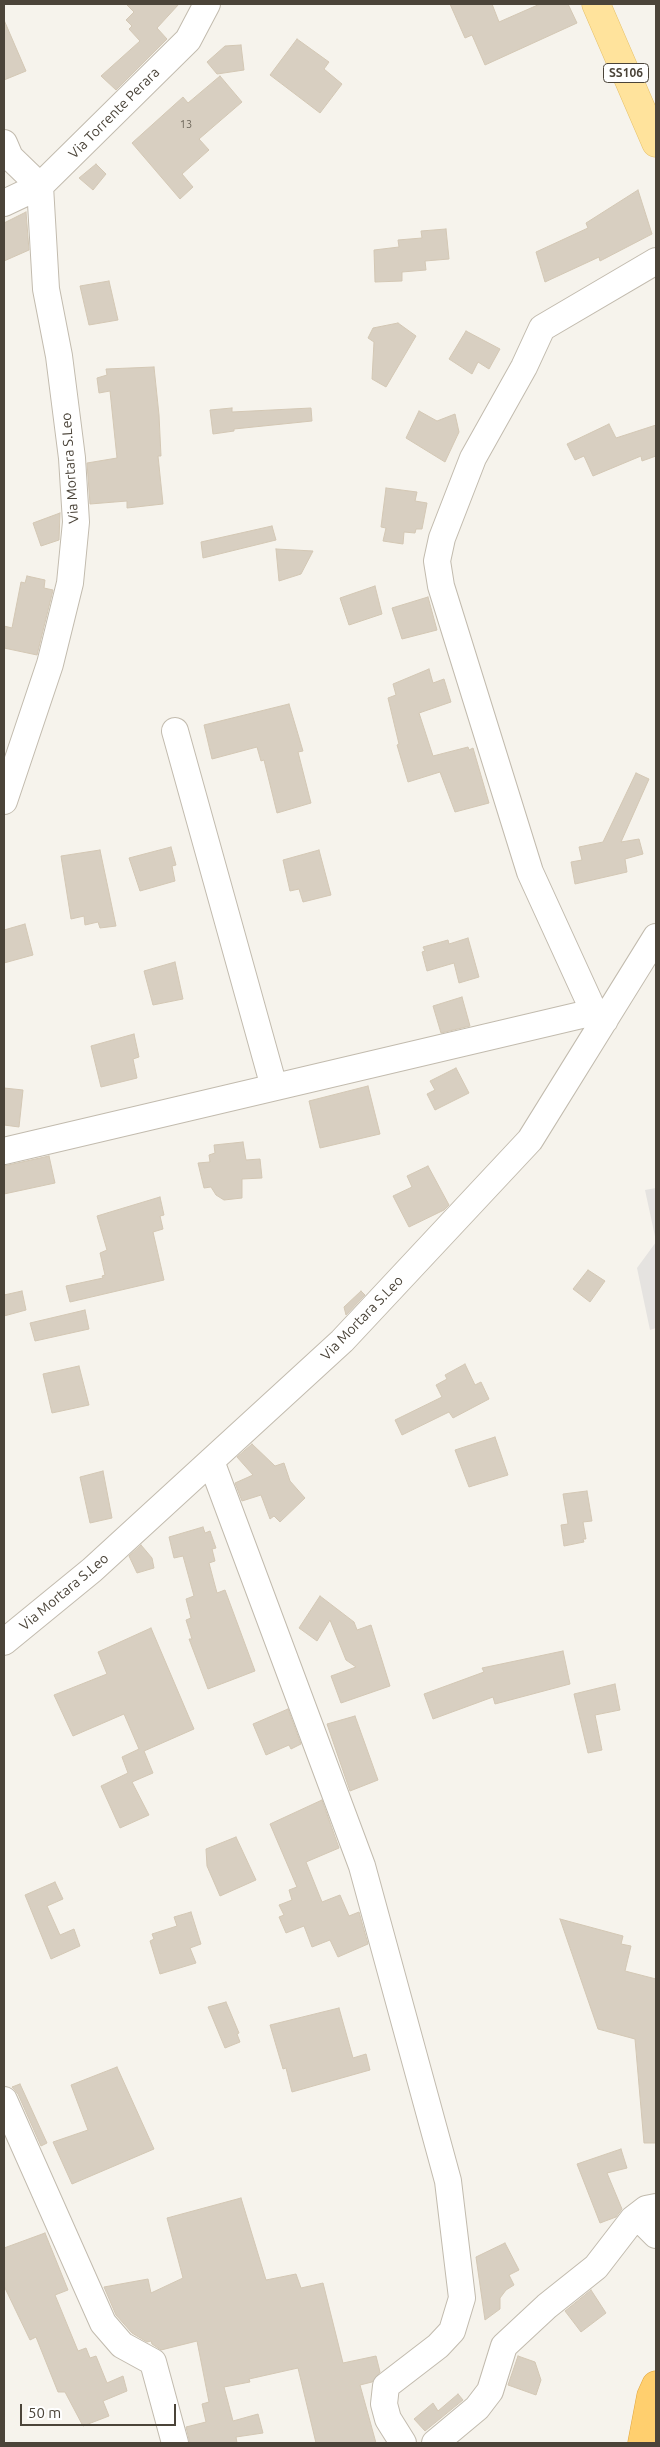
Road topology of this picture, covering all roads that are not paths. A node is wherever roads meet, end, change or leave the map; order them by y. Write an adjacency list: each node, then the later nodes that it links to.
1 (207, 4): 7 (street, Via Torrente Perara)
2 (596, 4): 5 (main road, SS106)
3 (615, 4): 4 (main road, SS106)
4 (656, 98)
5 (656, 143)
6 (4, 144): 7 (street)
7 (40, 186): 8 (street, Via Torrente Perara); 11 (street, Via Mortara S.Leo)
8 (4, 203)
9 (656, 261): 13 (street)
10 (176, 731): 14 (street)
11 (4, 801)
12 (656, 937): 13 (street, Via Mortara S.Leo)
13 (600, 1016): 14 (street); 16 (street, Via Mortara S.Leo)
14 (274, 1087): 15 (street)
15 (4, 1150)
16 (211, 1461): 17 (street, Via Mortara S.Leo); 23 (street)
17 (4, 1642)
18 (4, 2100): 22 (street)
19 (647, 2211): 20 (street); 24 (street)
20 (656, 2235)
21 (656, 2385): 25 (highway)
22 (174, 2443)
23 (402, 2443)
24 (435, 2443)
25 (642, 2443)

